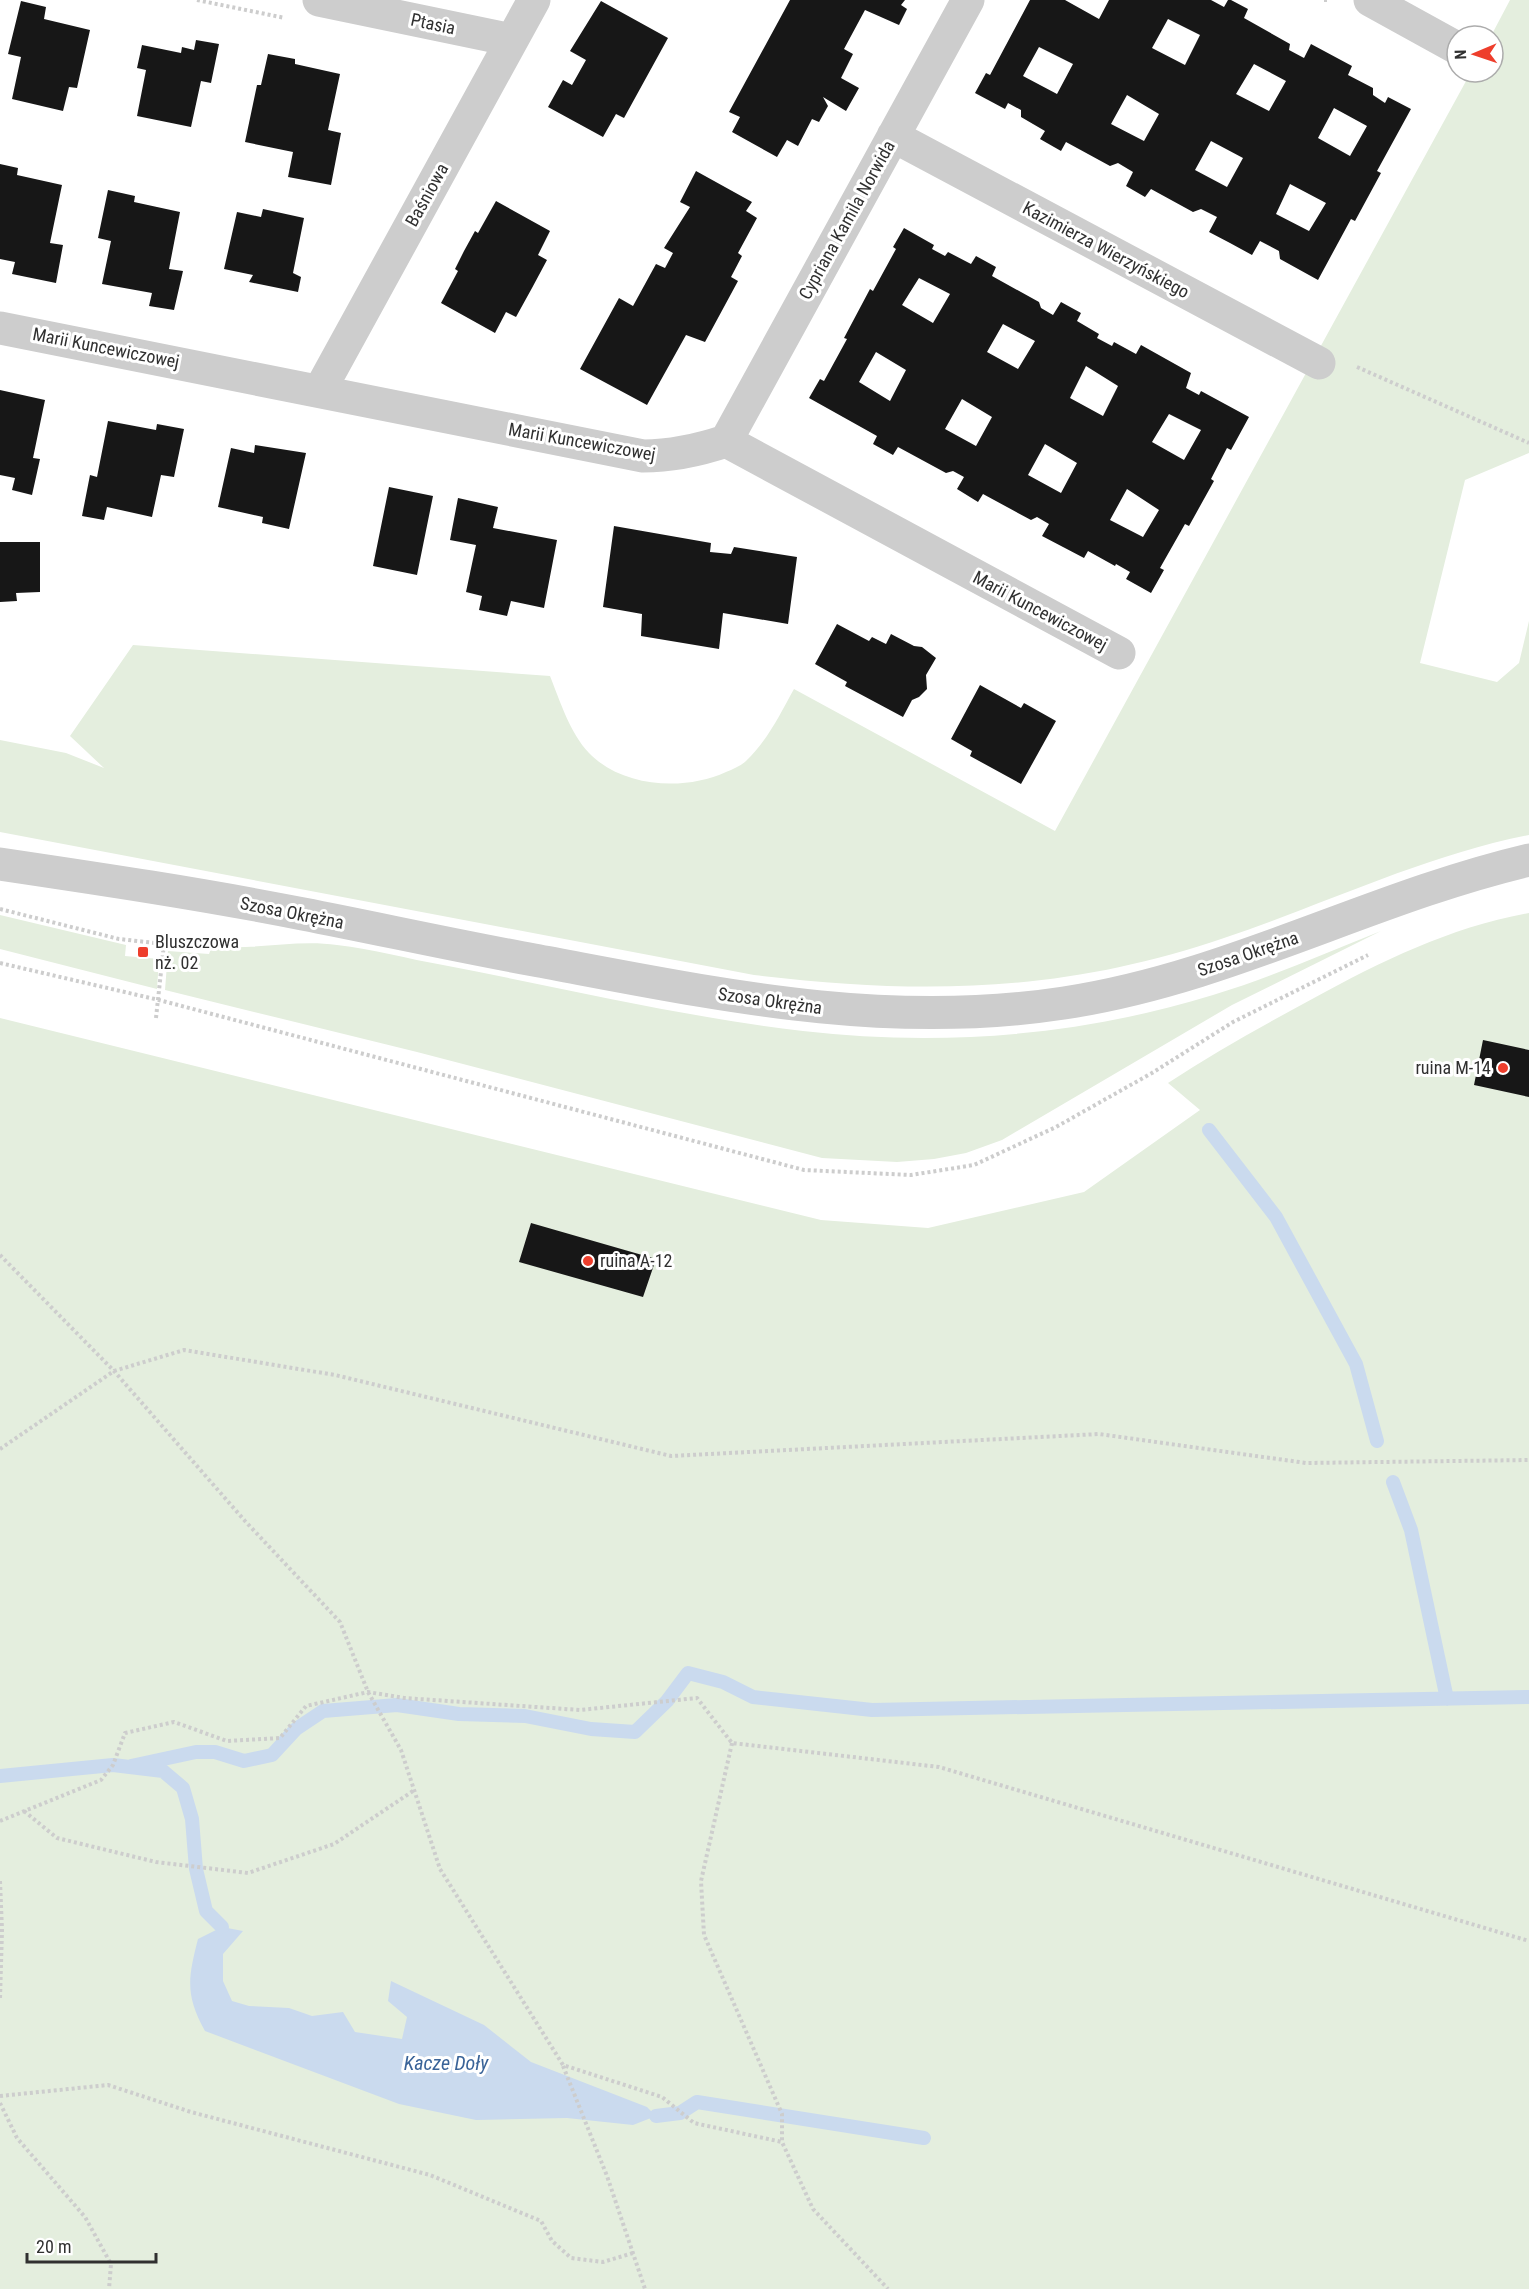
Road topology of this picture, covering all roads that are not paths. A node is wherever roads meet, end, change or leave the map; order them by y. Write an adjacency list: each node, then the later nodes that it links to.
1 (319, 0): 5 (street, Ptasia)
2 (534, 0): 5 (street, Baśniowa)
3 (968, 0): 7 (street, Cypriana Kamila Norwida)
4 (1371, 0): 6 (street)
5 (512, 40): 10 (street, Baśniowa)
6 (1445, 41)
7 (893, 136): 9 (street, Kazimierza Wierzyńskiego); 11 (street, Cypriana Kamila Norwida)
8 (0, 328): 10 (street, Marii Kuncewiczowej)
9 (1319, 363)
10 (320, 390): 11 (street, Marii Kuncewiczowej)
11 (726, 441): 12 (street, Marii Kuncewiczowej)
12 (1119, 653)
13 (1529, 860): 14 (street, Szosa Okrężna)
14 (0, 864)

